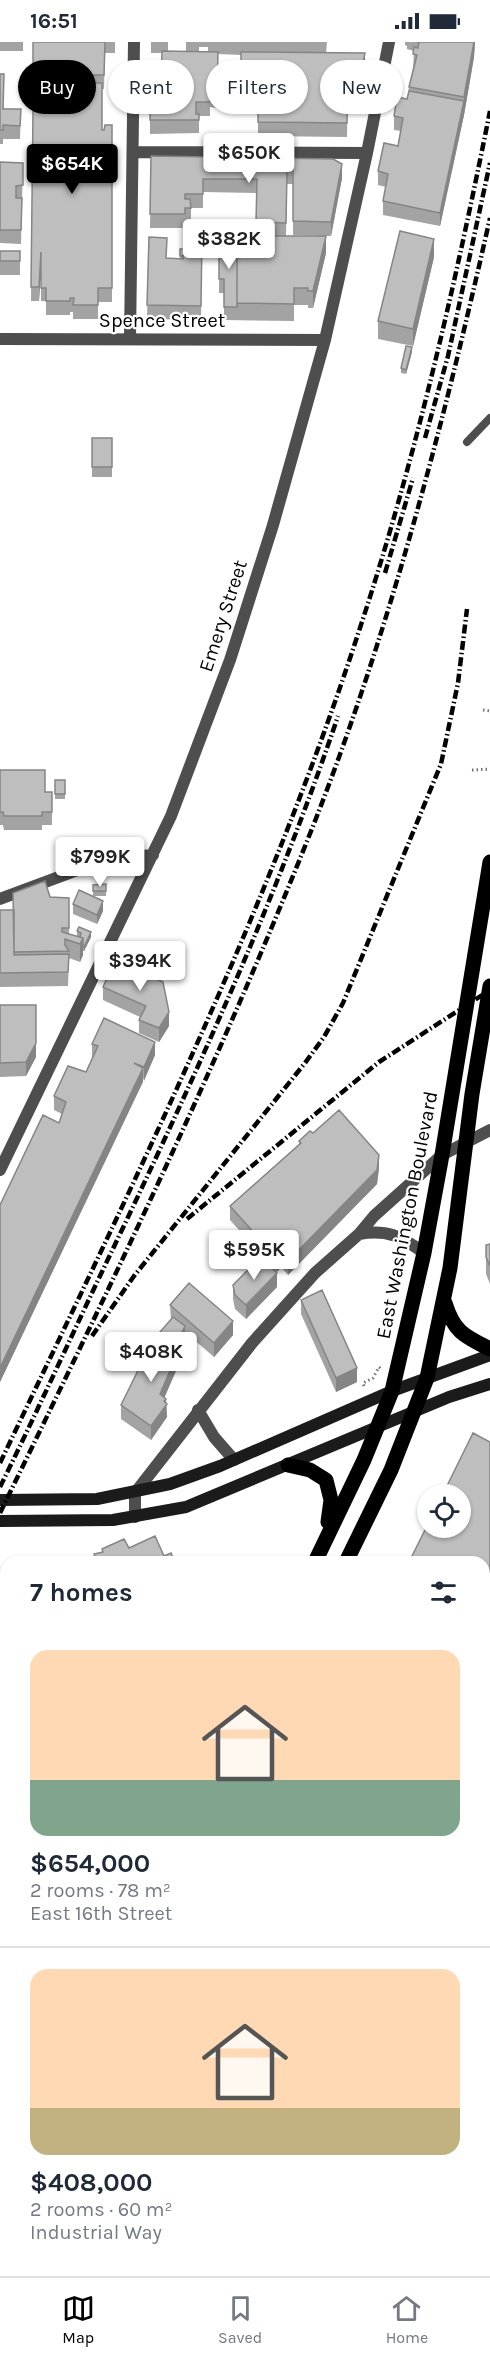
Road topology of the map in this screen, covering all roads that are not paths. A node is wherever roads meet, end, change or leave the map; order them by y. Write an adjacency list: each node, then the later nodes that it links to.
1 (134, 42): 3 (street)
2 (389, 42): 4 (street, Emery Street)
3 (132, 152): 4 (street); 6 (street)
4 (367, 153): 7 (street, Emery Street)
5 (0, 339): 6 (street, Spence Street)
6 (130, 339): 7 (street, Spence Street)
7 (325, 340): 10 (street, Emery Street)
8 (490, 418): 9 (lane)
9 (467, 441)
10 (153, 855): 12 (street); 17 (street, Emery Street)
11 (490, 862): 16 (main road, East Washington Boulevard)
12 (0, 899)
13 (490, 986): 15 (main road, East Washington Boulevard)
14 (490, 1130): 15 (street)
15 (466, 1143): 16 (street); 20 (main road, East Washington Boulevard)
16 (442, 1155): 18 (street); 19 (main road, East Washington Boulevard)
17 (0, 1170)
18 (358, 1234): 19 (street); 26 (street)
19 (424, 1252): 25 (main road, East Washington Boulevard)
20 (444, 1300): 21 (main road); 23 (main road, East Washington Boulevard)
21 (490, 1349)
22 (490, 1355): 23 (main road)
23 (428, 1378): 25 (main road); 27 (main road, East Washington Boulevard)
24 (490, 1383): 27 (main road)
25 (392, 1391): 28 (main road, East Washington Boulevard); 29 (main road)
26 (198, 1410): 29 (street); 31 (street)
27 (416, 1411): 28 (main road); 37 (main road, East Washington Boulevard)
28 (377, 1426): 30 (main road); 35 (main road, East Washington Boulevard)
29 (234, 1460): 31 (main road)
30 (288, 1465): 33 (main road); 35 (main road)
31 (135, 1493): 32 (main road); 33 (street)
32 (0, 1500)
33 (135, 1517): 34 (main road)
34 (0, 1521)
35 (325, 1539): 36 (main road, East Washington Boulevard)
36 (318, 1556)
37 (349, 1556)

